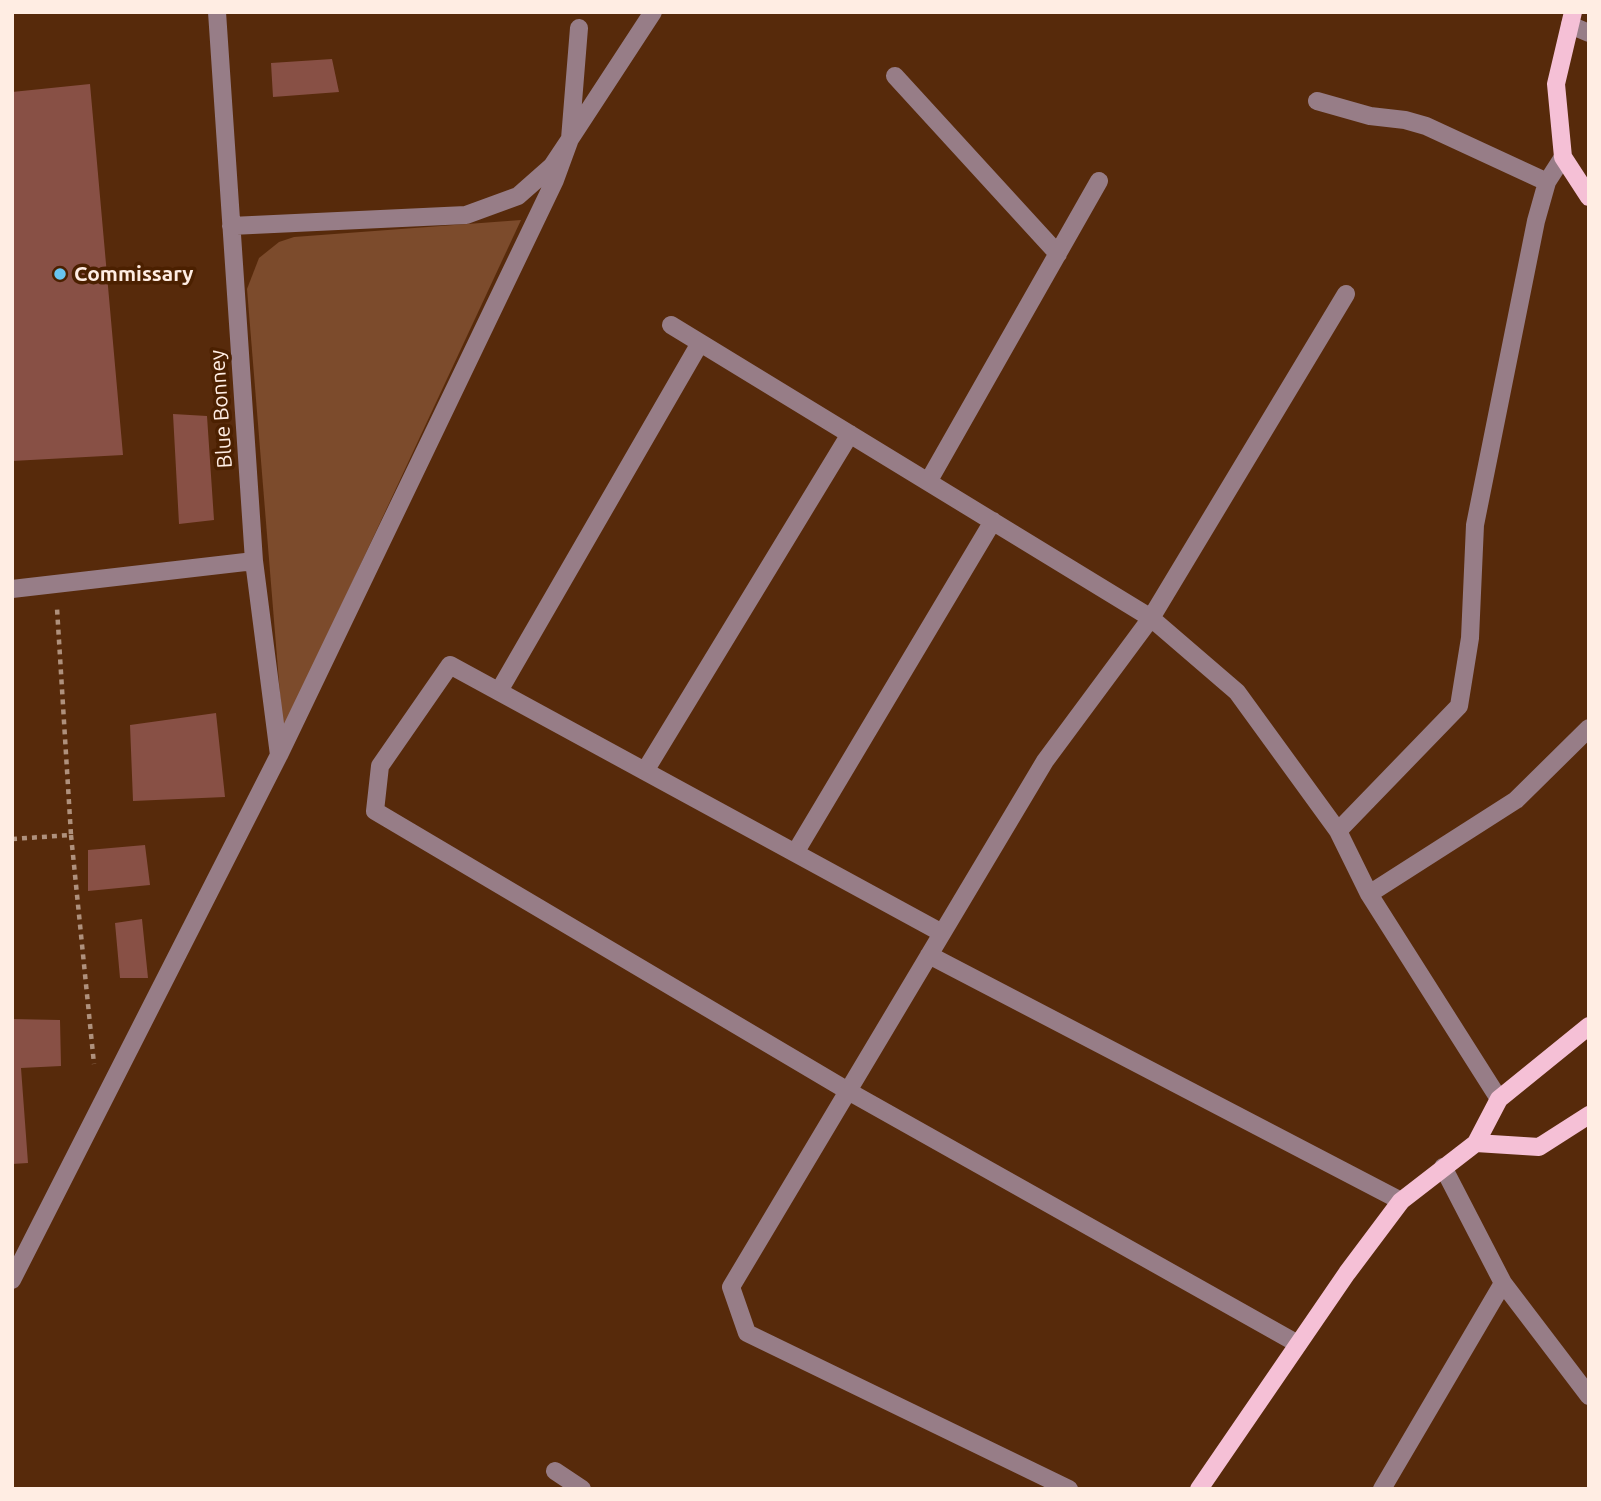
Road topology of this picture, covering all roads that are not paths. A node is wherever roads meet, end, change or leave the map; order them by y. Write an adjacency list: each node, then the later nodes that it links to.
1 (217, 12): 13 (street, Blue Bonney)
2 (653, 12): 8 (street)
3 (1572, 19): 5 (street); 9 (main road)
4 (579, 28): 8 (street)
5 (1589, 33)
6 (895, 76): 14 (street)
7 (1317, 101): 11 (street)
8 (570, 139): 13 (street); 26 (street)
9 (1563, 157): 11 (street); 12 (main road)
10 (1099, 181): 14 (street)
11 (1547, 182): 28 (street)
12 (1589, 197)
13 (231, 226): 21 (street, Blue Bonney)
14 (1058, 254): 19 (street)
15 (1346, 294): 23 (street)
16 (671, 325): 17 (street)
17 (700, 342): 18 (street); 24 (street)
18 (850, 434): 19 (street); 27 (street)
19 (928, 482): 20 (street)
20 (993, 521): 23 (street); 29 (street)
21 (254, 561): 22 (street); 26 (street, Blue Bonney)
22 (12, 589)
23 (1151, 618): 28 (street); 31 (street)
24 (499, 691): 27 (street); 34 (street)
25 (1589, 728): 30 (street)
26 (279, 755): 40 (street)
27 (645, 771): 29 (street)
28 (1338, 831): 30 (street)
29 (794, 853): 31 (street)
30 (1369, 894): 35 (street)
31 (942, 933): 32 (street)
32 (929, 955): 34 (street); 39 (street)
33 (1589, 1026): 35 (main road)
34 (848, 1091): 43 (street); 47 (street)
35 (1499, 1099): 37 (main road)
36 (1589, 1115): 37 (main road)
37 (1476, 1143): 38 (main road)
38 (1443, 1167): 39 (main road); 42 (street)
39 (1401, 1201): 43 (main road)
40 (18, 1259): 41 (street)
41 (12, 1280)
42 (1503, 1283): 44 (street); 49 (street)
43 (1298, 1344): 48 (main road)
44 (1589, 1396)
45 (555, 1471): 46 (street)
46 (582, 1489)
47 (1069, 1489)
48 (1199, 1489)
49 (1382, 1489)

